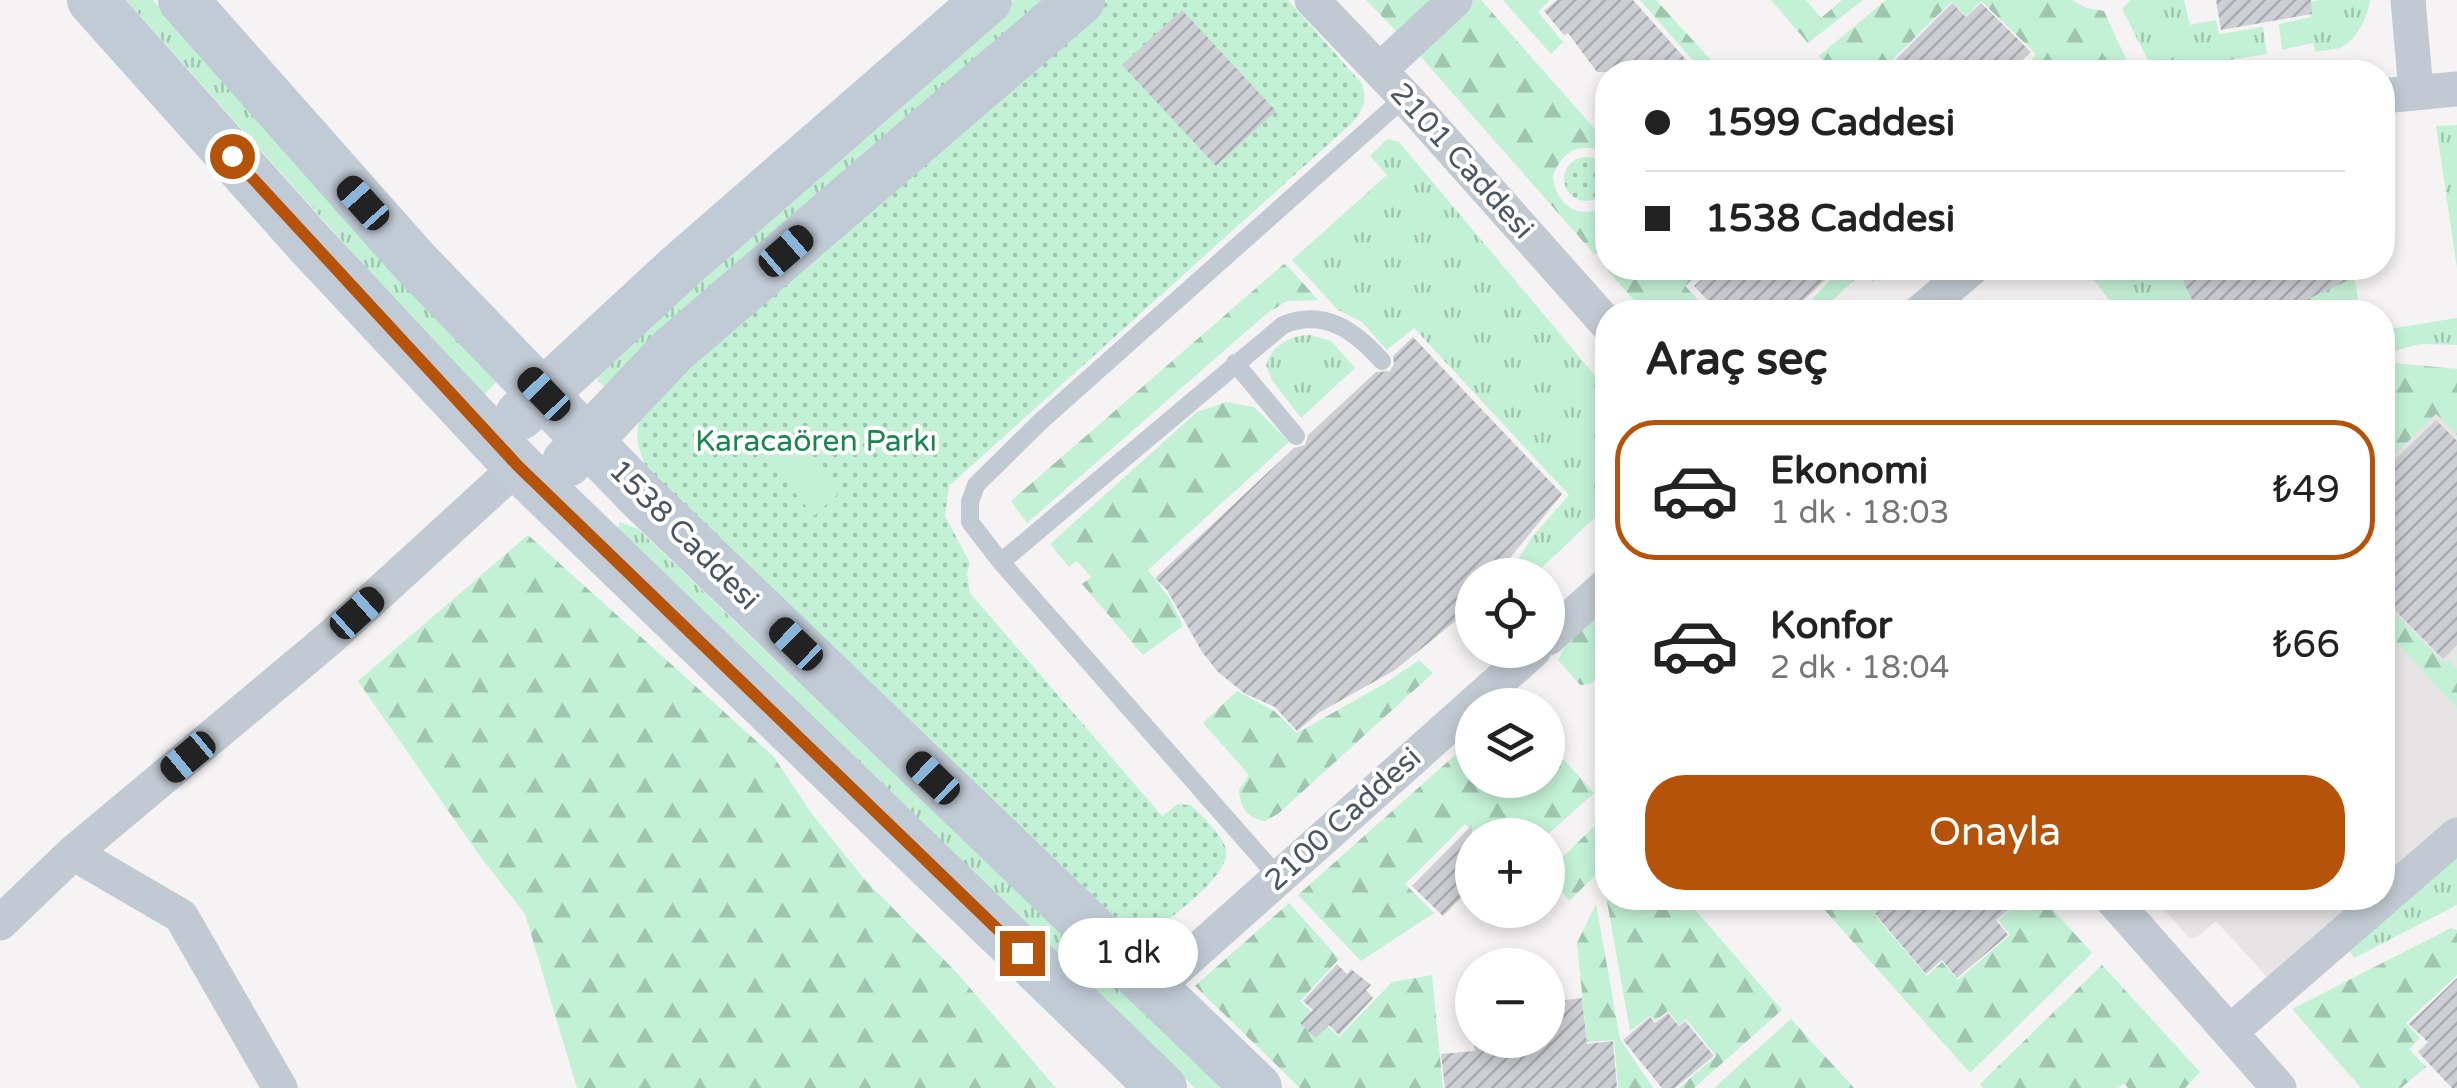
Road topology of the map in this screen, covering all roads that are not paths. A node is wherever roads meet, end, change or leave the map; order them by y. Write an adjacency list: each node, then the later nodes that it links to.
1 (92, 0): 20 (main road)
2 (183, 0): 17 (main road, 1538 Caddesi)
3 (987, 0): 17 (main road)
4 (1080, 0): 19 (main road, 1538 Caddesi)
5 (1312, 0): 8 (street, 2101 Caddesi)
6 (1455, 0): 8 (street)
7 (2408, 0): 10 (street)
8 (1380, 70): 11 (street, 2101 Caddesi)
9 (2457, 90): 10 (street)
10 (2399, 94)
11 (1405, 96): 14 (street, 2101 Caddesi); 21 (lane)
12 (1958, 280): 13 (street)
13 (1934, 300)
14 (1595, 311)
15 (1382, 361): 16 (lane)
16 (1236, 363): 18 (lane); 21 (lane)
17 (544, 394): 19 (main road, 1538 Caddesi); 20 (main road)
18 (1296, 436)
19 (588, 439): 20 (main road, 1538 Caddesi); 32 (main road, 1538 Caddesi)
20 (518, 466): 26 (street); 35 (main road)
21 (1001, 562): 27 (lane)
22 (1595, 596): 23 (street)
23 (1565, 623)
24 (1514, 668): 27 (street, 2100 Caddesi)
25 (2457, 834): 28 (street)
26 (73, 853): 31 (street); 34 (street)
27 (1278, 876): 32 (street, 2100 Caddesi)
28 (2395, 888)
29 (2122, 910): 33 (street)
30 (2370, 910): 33 (street)
31 (0, 924)
32 (1153, 990): 36 (main road, 1538 Caddesi)
33 (2230, 1032): 37 (street)
34 (280, 1088)
35 (1162, 1088)
36 (1256, 1088)
37 (2279, 1088)

